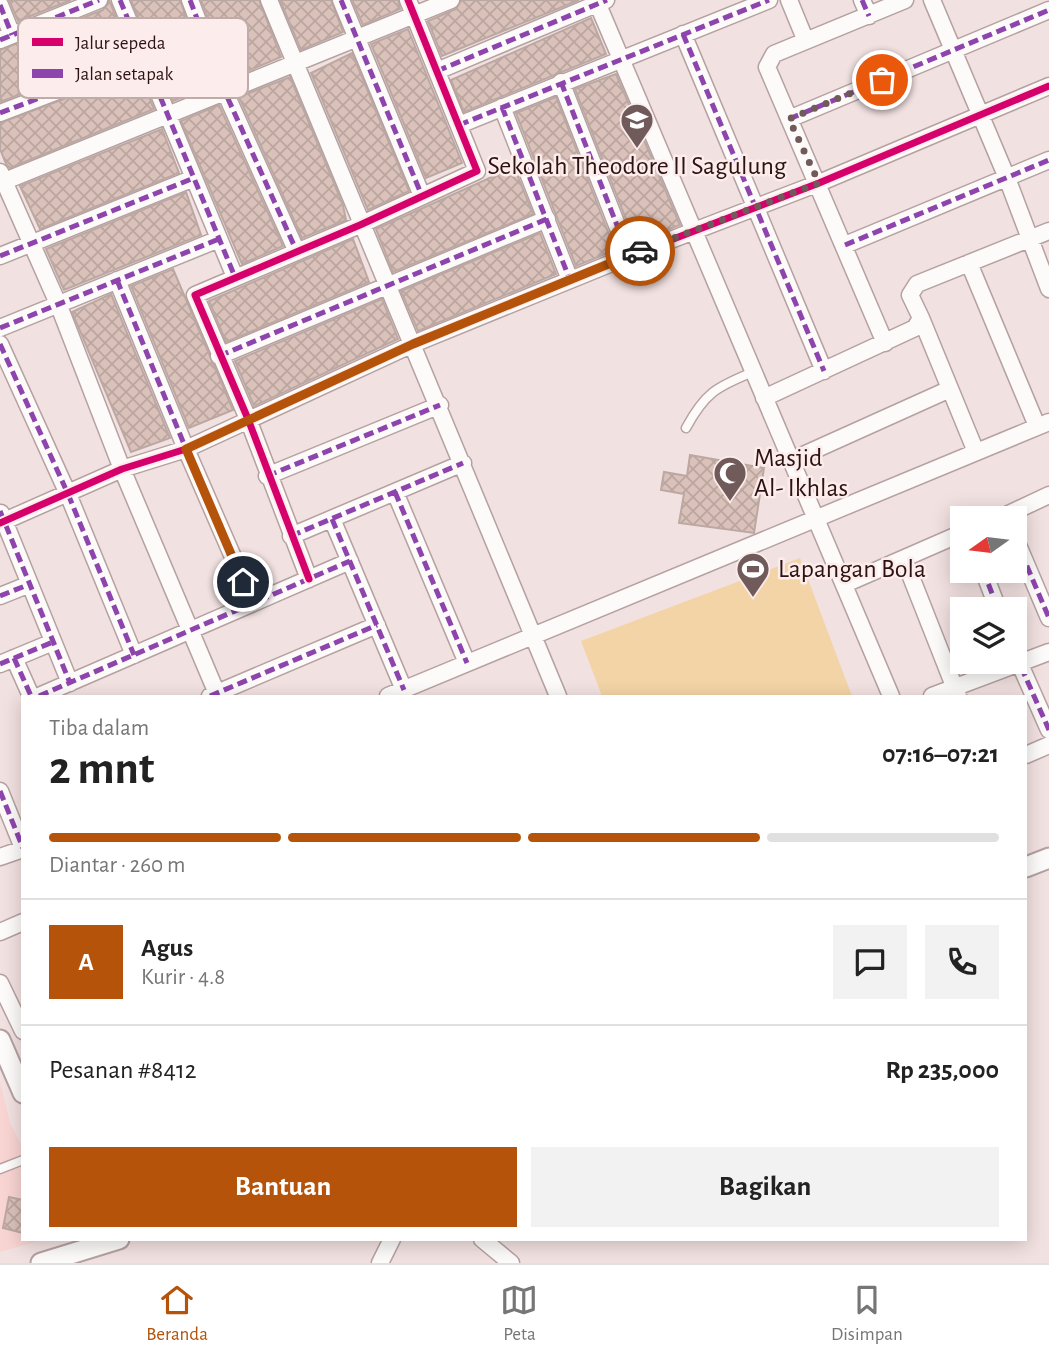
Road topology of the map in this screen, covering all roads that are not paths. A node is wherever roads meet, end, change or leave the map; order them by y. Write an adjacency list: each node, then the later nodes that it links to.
1 (99, 0): 14 (street)
2 (120, 0): 19 (street)
3 (190, 0): 20 (street)
4 (269, 0): 27 (street)
5 (341, 0): 23 (street)
6 (451, 0): 15 (street)
7 (769, 0): 21 (street)
8 (789, 0): 24 (street)
9 (862, 0): 17 (street)
10 (905, 0): 17 (street)
11 (932, 0): 25 (street)
12 (600, 1): 26 (street); 28 (street)
13 (0, 5): 22 (street)
14 (75, 5): 18 (street)
15 (412, 8): 23 (street); 28 (street)
16 (1049, 10): 25 (street)
17 (869, 16): 24 (street)
18 (47, 18)
19 (127, 18)
20 (197, 18)
21 (683, 34): 26 (street); 48 (street)
22 (6, 37)
23 (357, 38): 27 (street); 47 (street)
24 (805, 39): 40 (street)
25 (952, 50): 39 (street); 40 (street)
26 (620, 58): 29 (street); 51 (street)
27 (295, 65): 30 (street); 50 (street)
28 (437, 71): 41 (street)
29 (561, 82): 36 (street); 59 (street)
30 (248, 83)
31 (1049, 86): 39 (street)
32 (39, 98): 37 (street)
33 (160, 98): 38 (street)
34 (209, 98): 38 (street)
35 (228, 98): 57 (street)
36 (502, 107): 41 (street); 49 (street)
37 (0, 113)
38 (167, 114): 43 (street); 45 (street)
39 (981, 116): 44 (street); 46 (street)
40 (789, 119): 46 (street)
41 (459, 125): 47 (street)
42 (1049, 160): 44 (street)
43 (194, 177): 53 (street); 55 (street)
44 (1007, 178): 54 (street); 56 (street)
45 (1, 179): 55 (street)
46 (819, 183): 48 (street); 56 (street)
47 (422, 196): 50 (street)
48 (755, 207): 51 (street); 73 (street)
49 (547, 219): 63 (street); 64 (street)
50 (360, 225): 57 (street); 64 (street)
51 (694, 231): 59 (street); 74 (street)
52 (1049, 231): 54 (street)
53 (219, 239): 61 (street); 62 (street)
54 (1028, 239): 60 (street); 65 (street)
55 (30, 244): 58 (street); 66 (street)
56 (845, 245): 69 (street)
57 (298, 252): 61 (street)
58 (0, 256)
59 (629, 256): 63 (street)
60 (969, 263): 67 (street); 79 (street)
61 (235, 277): 72 (street)
62 (117, 280): 66 (street); 81 (street)
63 (570, 280): 71 (street)
64 (386, 287): 71 (street); 72 (street)
65 (1049, 289)
66 (59, 306): 68 (street); 85 (street)
67 (921, 318): 69 (street); 75 (street)
68 (0, 328)
69 (885, 343): 73 (street)
70 (0, 344): 88 (street)
71 (413, 344): 77 (street); 78 (street)
72 (219, 356): 78 (street)
73 (824, 371): 76 (street)
74 (753, 372): 76 (street); 80 (lane)
75 (950, 390): 82 (street); 83 (street)
76 (764, 398): 83 (street)
77 (440, 405): 84 (street); 86 (street)
78 (248, 419): 81 (street); 86 (street)
79 (1043, 424): 82 (street)
80 (686, 428)
81 (186, 449): 85 (street); 103 (street)
82 (976, 452): 93 (street)
83 (790, 461): 93 (street)
84 (463, 463): 87 (street); 107 (street)
85 (122, 469): 88 (street); 106 (street)
86 (267, 476): 94 (street)
87 (394, 492): 92 (street); 113 (street)
88 (68, 494): 91 (street); 110 (street)
89 (1049, 495): 90 (street)
90 (1026, 506)
91 (1, 518): 100 (street)
92 (332, 519): 94 (street); 97 (street)
93 (814, 519): 101 (street); 107 (street)
94 (292, 536): 99 (street)
95 (950, 538): 96 (street)
96 (904, 559): 101 (street); 118 (street)
97 (350, 562): 99 (street); 105 (street)
98 (1027, 566): 104 (street)
99 (309, 579): 103 (street)
100 (30, 584): 102 (street); 108 (street)
101 (845, 584): 124 (street)
102 (0, 596)
103 (253, 603): 106 (street)
104 (1049, 618)
105 (377, 625): 117 (street); 121 (street)
106 (190, 631): 110 (street); 121 (street)
107 (533, 635): 113 (street); 123 (street)
108 (53, 642): 112 (street); 116 (street)
109 (1049, 652): 111 (street)
110 (134, 655): 116 (street)
111 (1027, 656)
112 (7, 662): 119 (street)
113 (467, 663): 117 (street)
114 (989, 674): 118 (street)
115 (1024, 674): 125 (street)
116 (70, 683): 120 (street)
117 (404, 690): 122 (street)
118 (956, 693)
119 (30, 695)
120 (41, 695)
121 (215, 695)
122 (391, 695)
123 (555, 695)
124 (891, 695)
125 (1049, 730)
126 (1049, 745): 127 (street)
127 (1027, 755)
128 (0, 791): 129 (street)
129 (21, 843)
130 (21, 849): 131 (street)
131 (0, 858)
132 (1049, 858): 133 (street)
133 (1027, 867)
134 (21, 923): 135 (street)
135 (0, 932)
136 (0, 983): 137 (street)
137 (21, 1027)
138 (0, 1040): 139 (street)
139 (21, 1085)
140 (21, 1161): 141 (lane)
141 (0, 1169)
142 (108, 1241): 145 (street)
143 (391, 1241): 147 (street)
144 (484, 1241): 148 (street)
145 (85, 1245): 146 (street)
146 (41, 1263)
147 (380, 1263)
148 (511, 1263)

